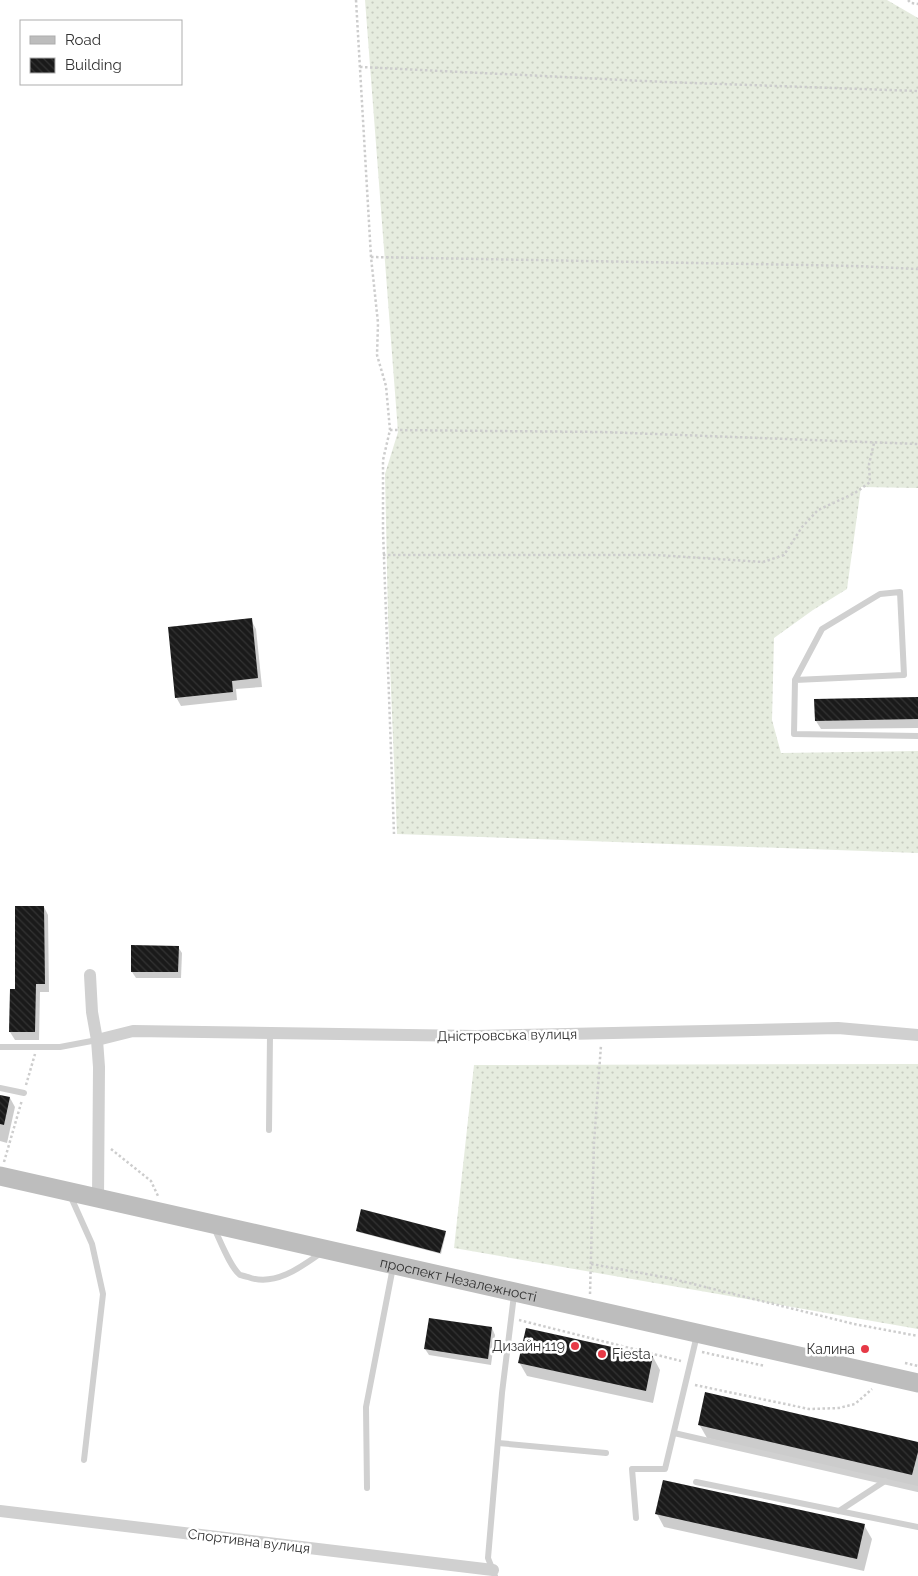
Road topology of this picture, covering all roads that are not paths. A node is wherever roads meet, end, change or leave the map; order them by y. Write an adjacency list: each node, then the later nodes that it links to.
1 (795, 680): 1 (lane); 2 (lane)
2 (918, 736)
3 (90, 975): 6 (street)
4 (270, 1034): 5 (street, Дністровська вулиця); 6 (street, Дністровська вулиця); 10 (lane)
5 (918, 1035)
6 (97, 1040): 7 (lane); 13 (street)
7 (0, 1047)
8 (0, 1088): 9 (lane)
9 (24, 1092)
10 (269, 1130)
11 (2, 1170): 12 (main road, проспект Незалежності)
12 (69, 1192): 13 (main road, проспект Незалежності); 23 (lane)
13 (98, 1199): 14 (main road, проспект Незалежності)
14 (213, 1224): 15 (main road, проспект Незалежності); 15 (lane)
15 (325, 1250): 16 (main road, проспект Незалежності)
16 (394, 1265): 17 (main road, проспект Незалежності); 26 (lane)
17 (514, 1292): 18 (main road, проспект Незалежності); 21 (lane)
18 (697, 1334): 19 (main road, проспект Незалежності); 20 (lane)
19 (918, 1384)
20 (674, 1433): 24 (lane); 30 (lane)
21 (498, 1443): 22 (lane); 32 (lane)
22 (606, 1453)
23 (84, 1460)
24 (884, 1481): 27 (lane); 29 (lane)
25 (696, 1482): 29 (lane)
26 (367, 1488)
27 (918, 1489)
28 (0, 1511): 32 (street, Спортивна вулиця)
29 (840, 1511): 31 (lane)
30 (636, 1518)
31 (918, 1528)
32 (494, 1573)

